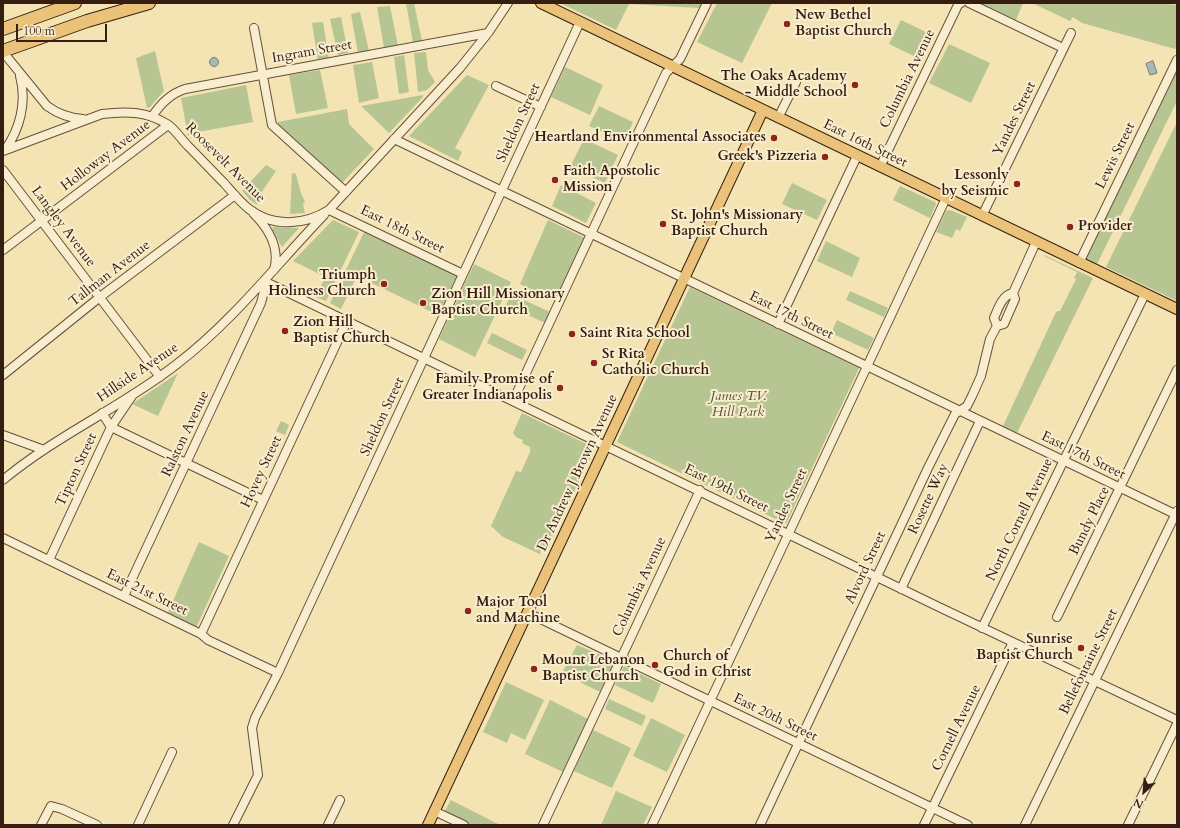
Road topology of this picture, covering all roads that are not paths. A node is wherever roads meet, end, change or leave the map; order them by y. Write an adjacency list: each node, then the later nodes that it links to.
1 (74, 3): 10 (highway)
2 (149, 3): 14 (highway)
3 (508, 3): 11 (street, Roosevelt Avenue)
4 (707, 3): 16 (street)
5 (961, 3): 30 (street, Columbia Avenue)
6 (970, 3): 13 (street)
7 (544, 4): 8 (main road, East 16th Street)
8 (580, 22): 16 (main road, East 16th Street); 21 (street, Sheldon Street)
9 (254, 28): 18 (street)
10 (3, 29)
11 (488, 33): 18 (street, Ingram Street); 27 (street, Roosevelt Avenue)
12 (1071, 33): 13 (street, Yandes Street)
13 (1063, 48): 38 (street, Yandes Street)
14 (3, 51): 17 (street)
15 (1177, 60): 43 (street, Lewis Street)
16 (673, 66): 22 (main road, East 16th Street); 40 (street)
17 (18, 72): 25 (street); 28 (street)
18 (263, 75): 23 (street, Ingram Street); 33 (street)
19 (796, 82): 24 (street)
20 (496, 86): 21 (street)
21 (541, 107): 32 (street, Sheldon Street)
22 (763, 110): 24 (main road, East 16th Street); 46 (main road, Dr Andrew J Brown Avenue)
23 (152, 117): 25 (street, Roosevelt Avenue); 26 (street, Roosevelt Avenue)
24 (778, 118): 29 (main road, East 16th Street)
25 (88, 119): 28 (street, Roosevelt Avenue)
26 (168, 125): 34 (street, Roosevelt Avenue); 39 (street, Holloway Avenue)
27 (394, 140): 32 (street, East 17th Street); 33 (street, Roosevelt Avenue)
28 (4, 151)
29 (857, 156): 30 (main road, East 16th Street); 52 (street)
30 (880, 167): 35 (main road, East 16th Street)
31 (3, 170): 39 (street, Langley Avenue)
32 (502, 191): 40 (street, East 17th Street); 45 (street, Sheldon Street)
33 (346, 192): 37 (street, Roosevelt Avenue)
34 (235, 195): 36 (street, Roosevelt Avenue); 49 (street, Tallman Avenue)
35 (946, 198): 38 (main road, East 16th Street); 54 (street, Yandes Street)
36 (249, 209): 37 (street, Roosevelt Avenue); 44 (street)
37 (329, 210): 44 (street, Hillside Avenue); 45 (street, East 18th Street)
38 (982, 216): 41 (main road, East 16th Street)
39 (42, 221): 42 (street, Holloway Avenue); 49 (street, Langley Avenue)
40 (590, 233): 46 (street, East 17th Street); 59 (street)
41 (1036, 242): 43 (main road, East 16th Street); 60 (street, Alvord Street)
42 (3, 250)
43 (1079, 263): 48 (main road, East 16th Street)
44 (274, 270): 47 (street, Hillside Avenue)
45 (463, 274): 53 (street, Sheldon Street)
46 (684, 278): 52 (street, East 17th Street); 65 (main road, Dr Andrew J Brown Avenue)
47 (264, 281): 51 (street, East 19th Street); 57 (street, Hillside Avenue); 68 (street, Ralston Avenue)
48 (1145, 294): 50 (main road, East 16th Street); 67 (street, North Cornell Avenue)
49 (100, 297): 56 (street, Tallman Avenue); 57 (street, Langley Avenue)
50 (1177, 309)
51 (347, 321): 53 (street, East 19th Street); 72 (street, Hovey Street)
52 (778, 324): 54 (street, East 17th Street)
53 (424, 358): 59 (street, East 19th Street); 86 (street, Sheldon Street)
54 (867, 366): 60 (street, East 17th Street); 74 (street, Yandes Street)
55 (1177, 370): 70 (street, Bundy Place)
56 (3, 375)
57 (160, 377): 58 (street, Hillside Avenue)
58 (134, 394): 61 (street, Hillside Avenue); 63 (street, Tipton Street)
59 (513, 401): 65 (street, East 19th Street)
60 (959, 411): 62 (street, East 17th Street); 77 (street, Alvord Street)
61 (102, 413): 63 (street); 66 (street, Hillside Avenue)
62 (980, 421): 67 (street, East 17th Street); 78 (street, Rosette Way)
63 (111, 427): 68 (street); 76 (street, Tipton Street)
64 (3, 435): 66 (street)
65 (606, 446): 71 (street, East 19th Street); 80 (main road, Dr Andrew J Brown Avenue)
66 (44, 450): 69 (street, Hillside Avenue)
67 (1063, 462): 70 (street, East 17th Street); 82 (street, North Cornell Avenue)
68 (186, 463): 72 (street); 79 (street, Ralston Avenue)
69 (3, 480)
70 (1120, 488): 73 (street, East 17th Street); 81 (street, Bundy Place)
71 (700, 490): 74 (street, East 19th Street); 85 (street, Columbia Avenue)
72 (263, 500): 83 (street, Hovey Street)
73 (1176, 514): 87 (street, Bellefontaine Street)
74 (788, 533): 77 (street, East 19th Street); 88 (street, Yandes Street)
75 (3, 538): 76 (street, East 21st Street)
76 (49, 560): 79 (street, East 21st Street)
77 (877, 576): 78 (street, East 19th Street); 91 (street, Alvord Street)
78 (901, 589): 82 (street, East 19th Street)
79 (124, 596): 83 (street, East 21st Street)
80 (528, 613): 85 (street, East 20th Street); 95 (main road, Dr Andrew J Brown Avenue)
81 (1057, 618)
82 (982, 628): 84 (street, East 19th Street)
83 (200, 634): 86 (street, East 21st Street)
84 (1012, 642): 87 (street, East 19th Street); 94 (street, Cornell Avenue)
85 (622, 658): 88 (street, East 20th Street); 103 (street, Columbia Avenue)
86 (278, 673): 99 (street, Sheldon Street)
87 (1095, 681): 89 (street, East 19th Street); 108 (street, Bellefontaine Street)
88 (711, 701): 91 (street, East 20th Street); 104 (street, Yandes Street)
89 (1177, 720)
90 (1177, 724): 109 (street)
91 (799, 743): 94 (street, East 20th Street); 105 (street, Alvord Street)
92 (172, 752): 98 (street)
93 (340, 800): 100 (street)
94 (932, 808): 106 (street, Cornell Avenue); 107 (street, East 20th Street)
95 (434, 811): 101 (main road, Dr Andrew J Brown Avenue); 102 (street)
96 (41, 825): 97 (street)
97 (97, 825)
98 (138, 825)
99 (233, 825)
100 (328, 825)
101 (428, 825)
102 (464, 825)
103 (543, 825)
104 (652, 825)
105 (760, 825)
106 (924, 825)
107 (968, 825)
108 (1025, 825)
109 (1128, 825)

